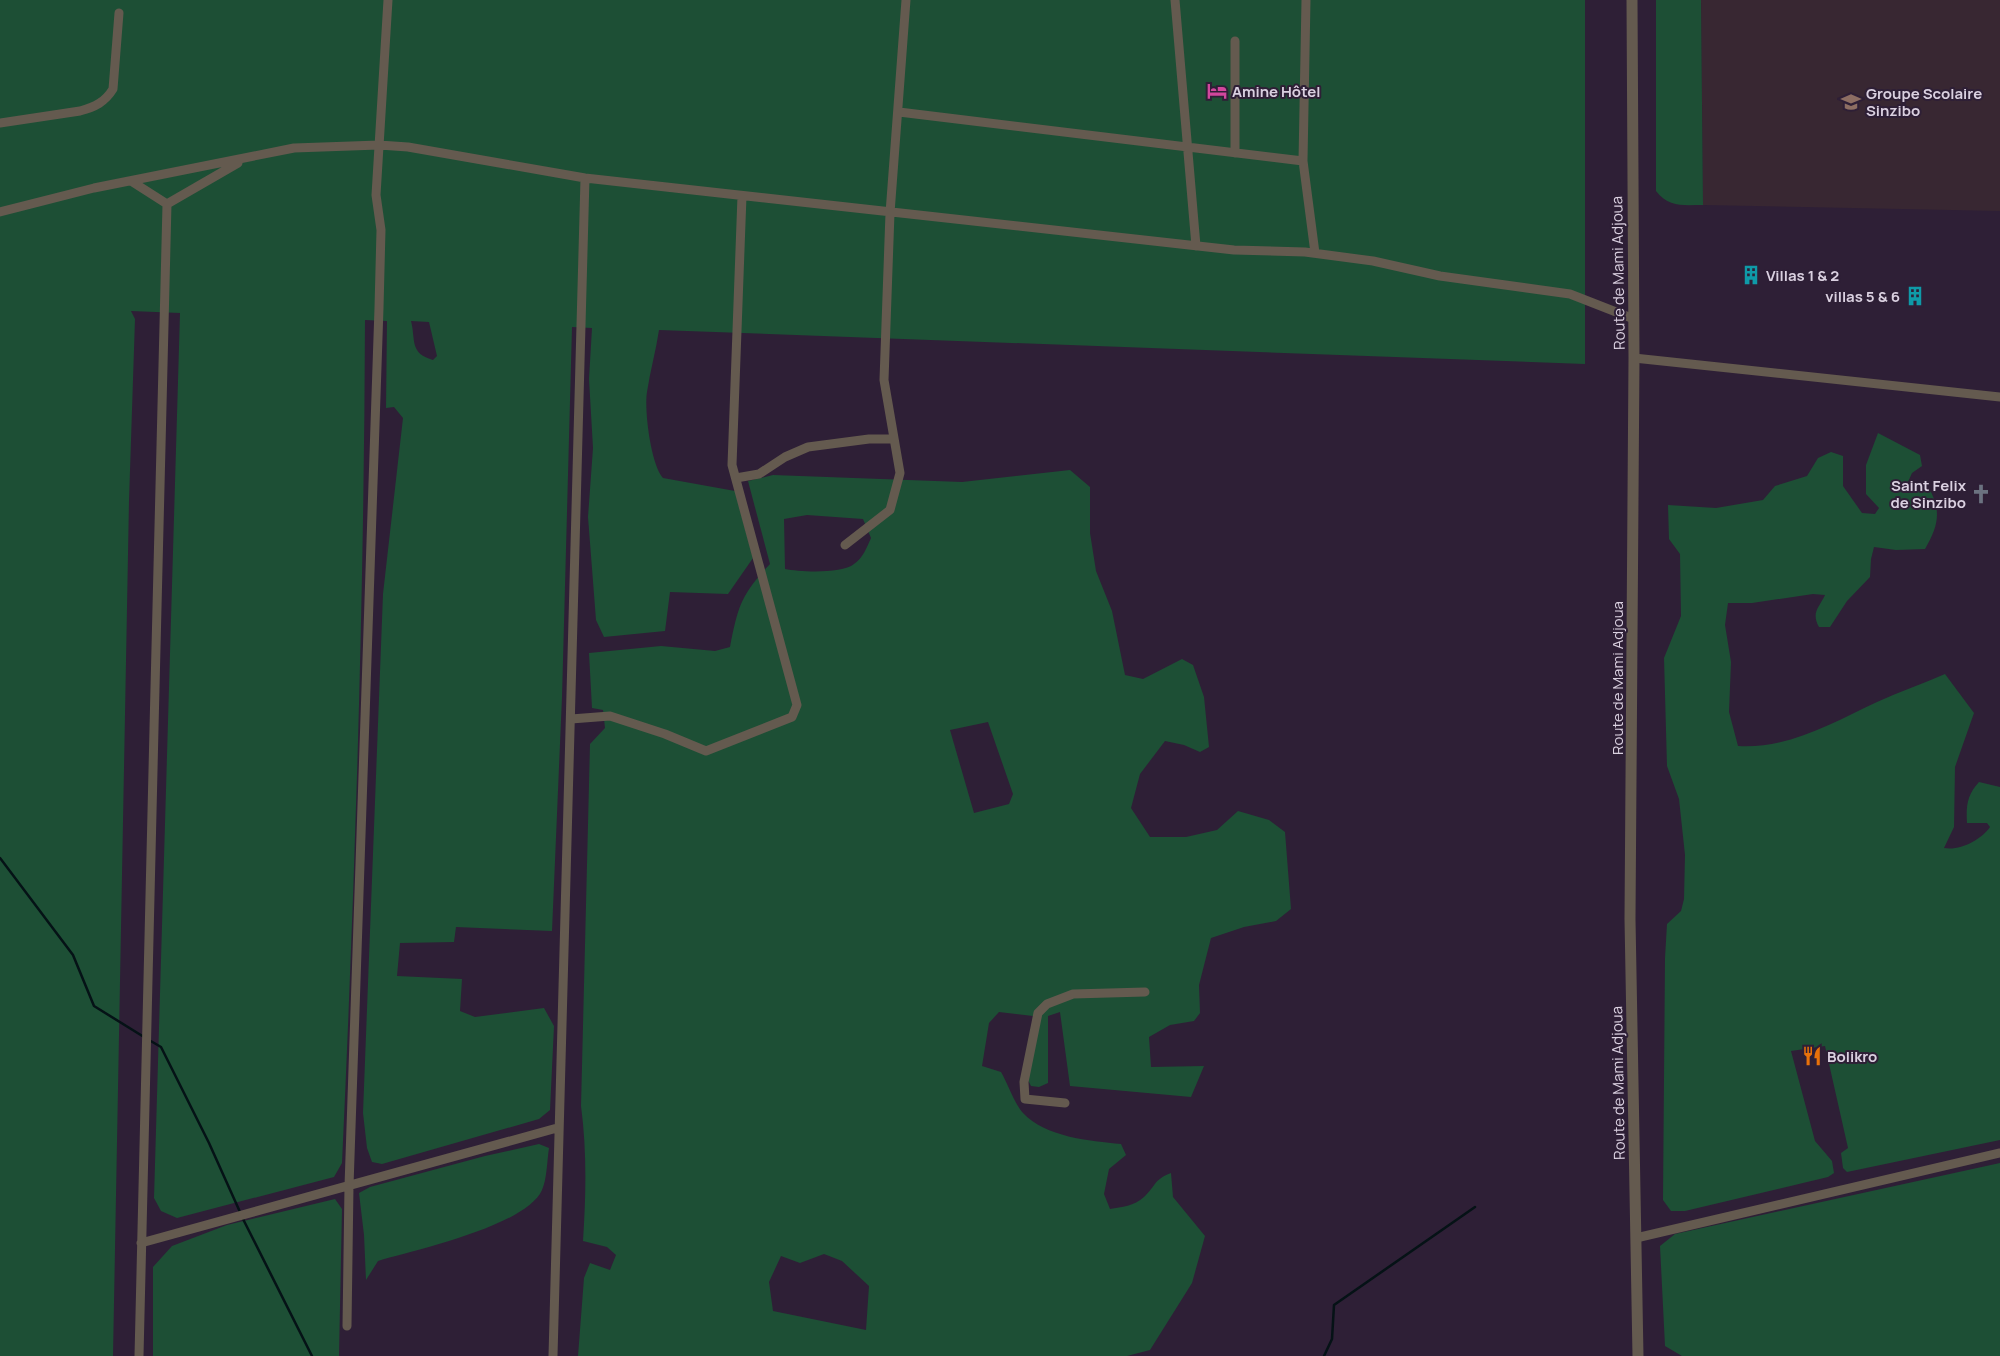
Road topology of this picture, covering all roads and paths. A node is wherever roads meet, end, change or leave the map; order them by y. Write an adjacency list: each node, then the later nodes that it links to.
1 (388, 0): 10 (street)
2 (906, 0): 8 (street)
3 (1175, 0): 11 (street)
4 (1306, 0): 14 (street)
5 (1632, 0): 23 (street, Route de Mami Adjoua)
6 (119, 12): 9 (street)
7 (1235, 41): 12 (street)
8 (899, 112): 11 (street); 20 (street)
9 (0, 123)
10 (379, 145): 13 (street); 15 (street); 34 (street)
11 (1188, 148): 12 (street); 21 (street)
12 (1234, 153): 14 (street)
13 (246, 158): 16 (street); 18 (street)
14 (1303, 161): 22 (street)
15 (585, 178): 17 (street); 29 (street)
16 (131, 181): 18 (street); 19 (street)
17 (742, 196): 20 (street); 27 (street)
18 (166, 204): 36 (street)
19 (0, 212)
20 (890, 213): 21 (street); 26 (street)
21 (1196, 246): 22 (street)
22 (1315, 253): 23 (street)
23 (1634, 319): 24 (street, Route de Mami Adjoua)
24 (1634, 358): 25 (street); 35 (street, Route de Mami Adjoua)
25 (2000, 397)
26 (894, 439): 27 (street); 28 (street)
27 (736, 478): 29 (street)
28 (845, 545)
29 (571, 720): 32 (street)
30 (1145, 992): 31 (street)
31 (1064, 1103)
32 (557, 1128): 34 (street); 39 (street)
33 (2000, 1153): 35 (street)
34 (349, 1186): 36 (street); 37 (street)
35 (1636, 1238): 40 (street, Route de Mami Adjoua)
36 (141, 1243): 38 (street)
37 (347, 1326)
38 (139, 1356)
39 (553, 1356)
40 (1638, 1356)

